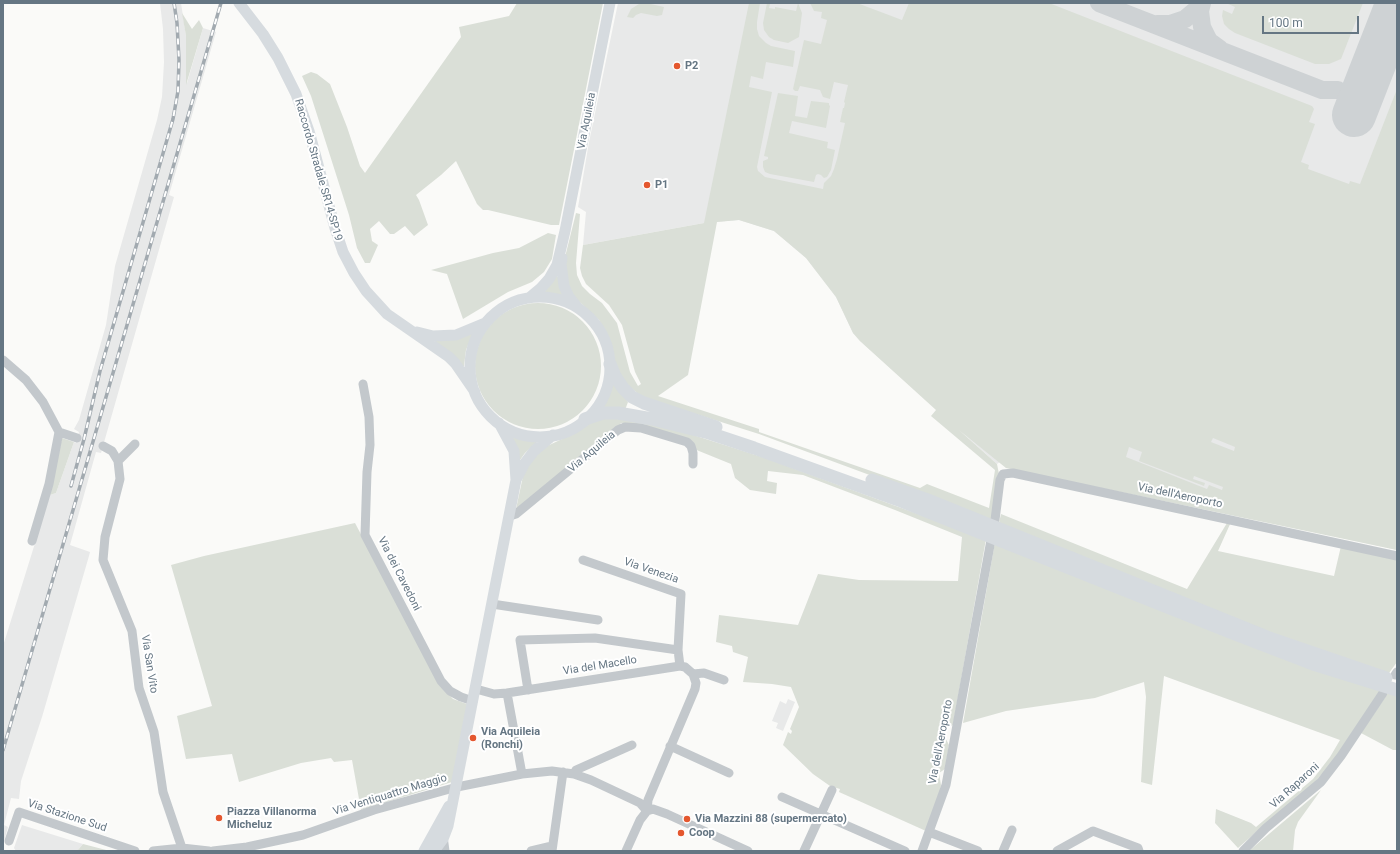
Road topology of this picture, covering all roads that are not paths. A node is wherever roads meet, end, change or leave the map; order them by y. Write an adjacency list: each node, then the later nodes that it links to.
1 (239, 3): 7 (main road, Raccordo Stradale SR14-SP19)
2 (610, 3): 3 (main road, Via Aquileia)
3 (563, 240): 4 (main road, Via Aquileia); 5 (main road, Via Aquileia)
4 (529, 298): 5 (main road); 6 (main road)
5 (577, 308): 9 (main road)
6 (485, 323): 7 (main road, Raccordo Stradale SR14-SP19); 11 (main road)
7 (408, 328): 11 (main road, Raccordo Stradale SR14-SP19)
8 (3, 360): 14 (street)
9 (610, 364): 12 (main road); 33 (highway)
10 (363, 384): 40 (street, Via dei Cavedoni)
11 (475, 392): 13 (main road)
12 (585, 419): 15 (main road); 37 (highway)
13 (498, 423): 15 (main road); 21 (main road)
14 (59, 432): 16 (street); 25 (street)
15 (553, 435): 21 (main road)
16 (77, 438)
17 (135, 444): 19 (street)
18 (103, 446): 19 (street)
19 (118, 461): 57 (street, Via San Vito)
20 (693, 464): 22 (street, Via Aquileia)
21 (516, 480): 22 (main road)
22 (510, 516): 28 (main road)
23 (994, 520): 26 (street, Via dell'Aeroporto)
24 (991, 540): 54 (street, Via dell'Aeroporto)
25 (32, 541)
26 (1397, 556)
27 (583, 560): 30 (street, Via Venezia)
28 (492, 604): 29 (street); 35 (main road)
29 (598, 620)
30 (678, 650): 31 (street, Via Venezia); 36 (street)
31 (680, 666): 32 (street); 36 (street, Via del Macello)
32 (693, 674): 34 (street); 42 (street)
33 (1396, 676)
34 (724, 680)
35 (476, 689): 38 (street, Via del Macello); 40 (main road)
36 (528, 690): 38 (street, Via del Macello)
37 (1397, 690)
38 (507, 693): 45 (street)
39 (1383, 693): 76 (street, Via Raparoni)
40 (473, 701): 47 (main road)
41 (632, 745): 46 (street)
42 (670, 746): 44 (street); 51 (street)
43 (563, 772): 45 (street, Via Ventiquattro Maggio); 46 (street, Via Ventiquattro Maggio); 58 (street)
44 (729, 773)
45 (522, 774): 47 (street, Via Ventiquattro Maggio)
46 (574, 774): 51 (street, Via Ventiquattro Maggio)
47 (457, 787): 50 (main road); 55 (main road); 62 (street, Via Ventiquattro Maggio)
48 (832, 790): 52 (street)
49 (782, 797): 52 (street)
50 (449, 805): 55 (street); 63 (main road)
51 (647, 810): 67 (street); 68 (street)
52 (820, 814): 69 (street); 70 (street)
53 (1012, 830): 73 (street)
54 (929, 832): 71 (street, Via dell'Aeroporto); 72 (street)
55 (443, 839): 64 (main road); 65 (street)
56 (9, 841): 59 (street, Via Stazione Sud)
57 (182, 848): 60 (street); 61 (street)
58 (552, 848): 66 (street)
59 (135, 851)
60 (153, 851)
61 (209, 851)
62 (213, 851)
63 (424, 851)
64 (434, 851)
65 (445, 851)
66 (531, 851)
67 (626, 851)
68 (748, 851)
69 (804, 851)
70 (905, 851)
71 (922, 851)
72 (978, 851)
73 (1004, 851)
74 (1057, 851): 75 (street)
75 (1139, 851)
76 (1243, 851)

